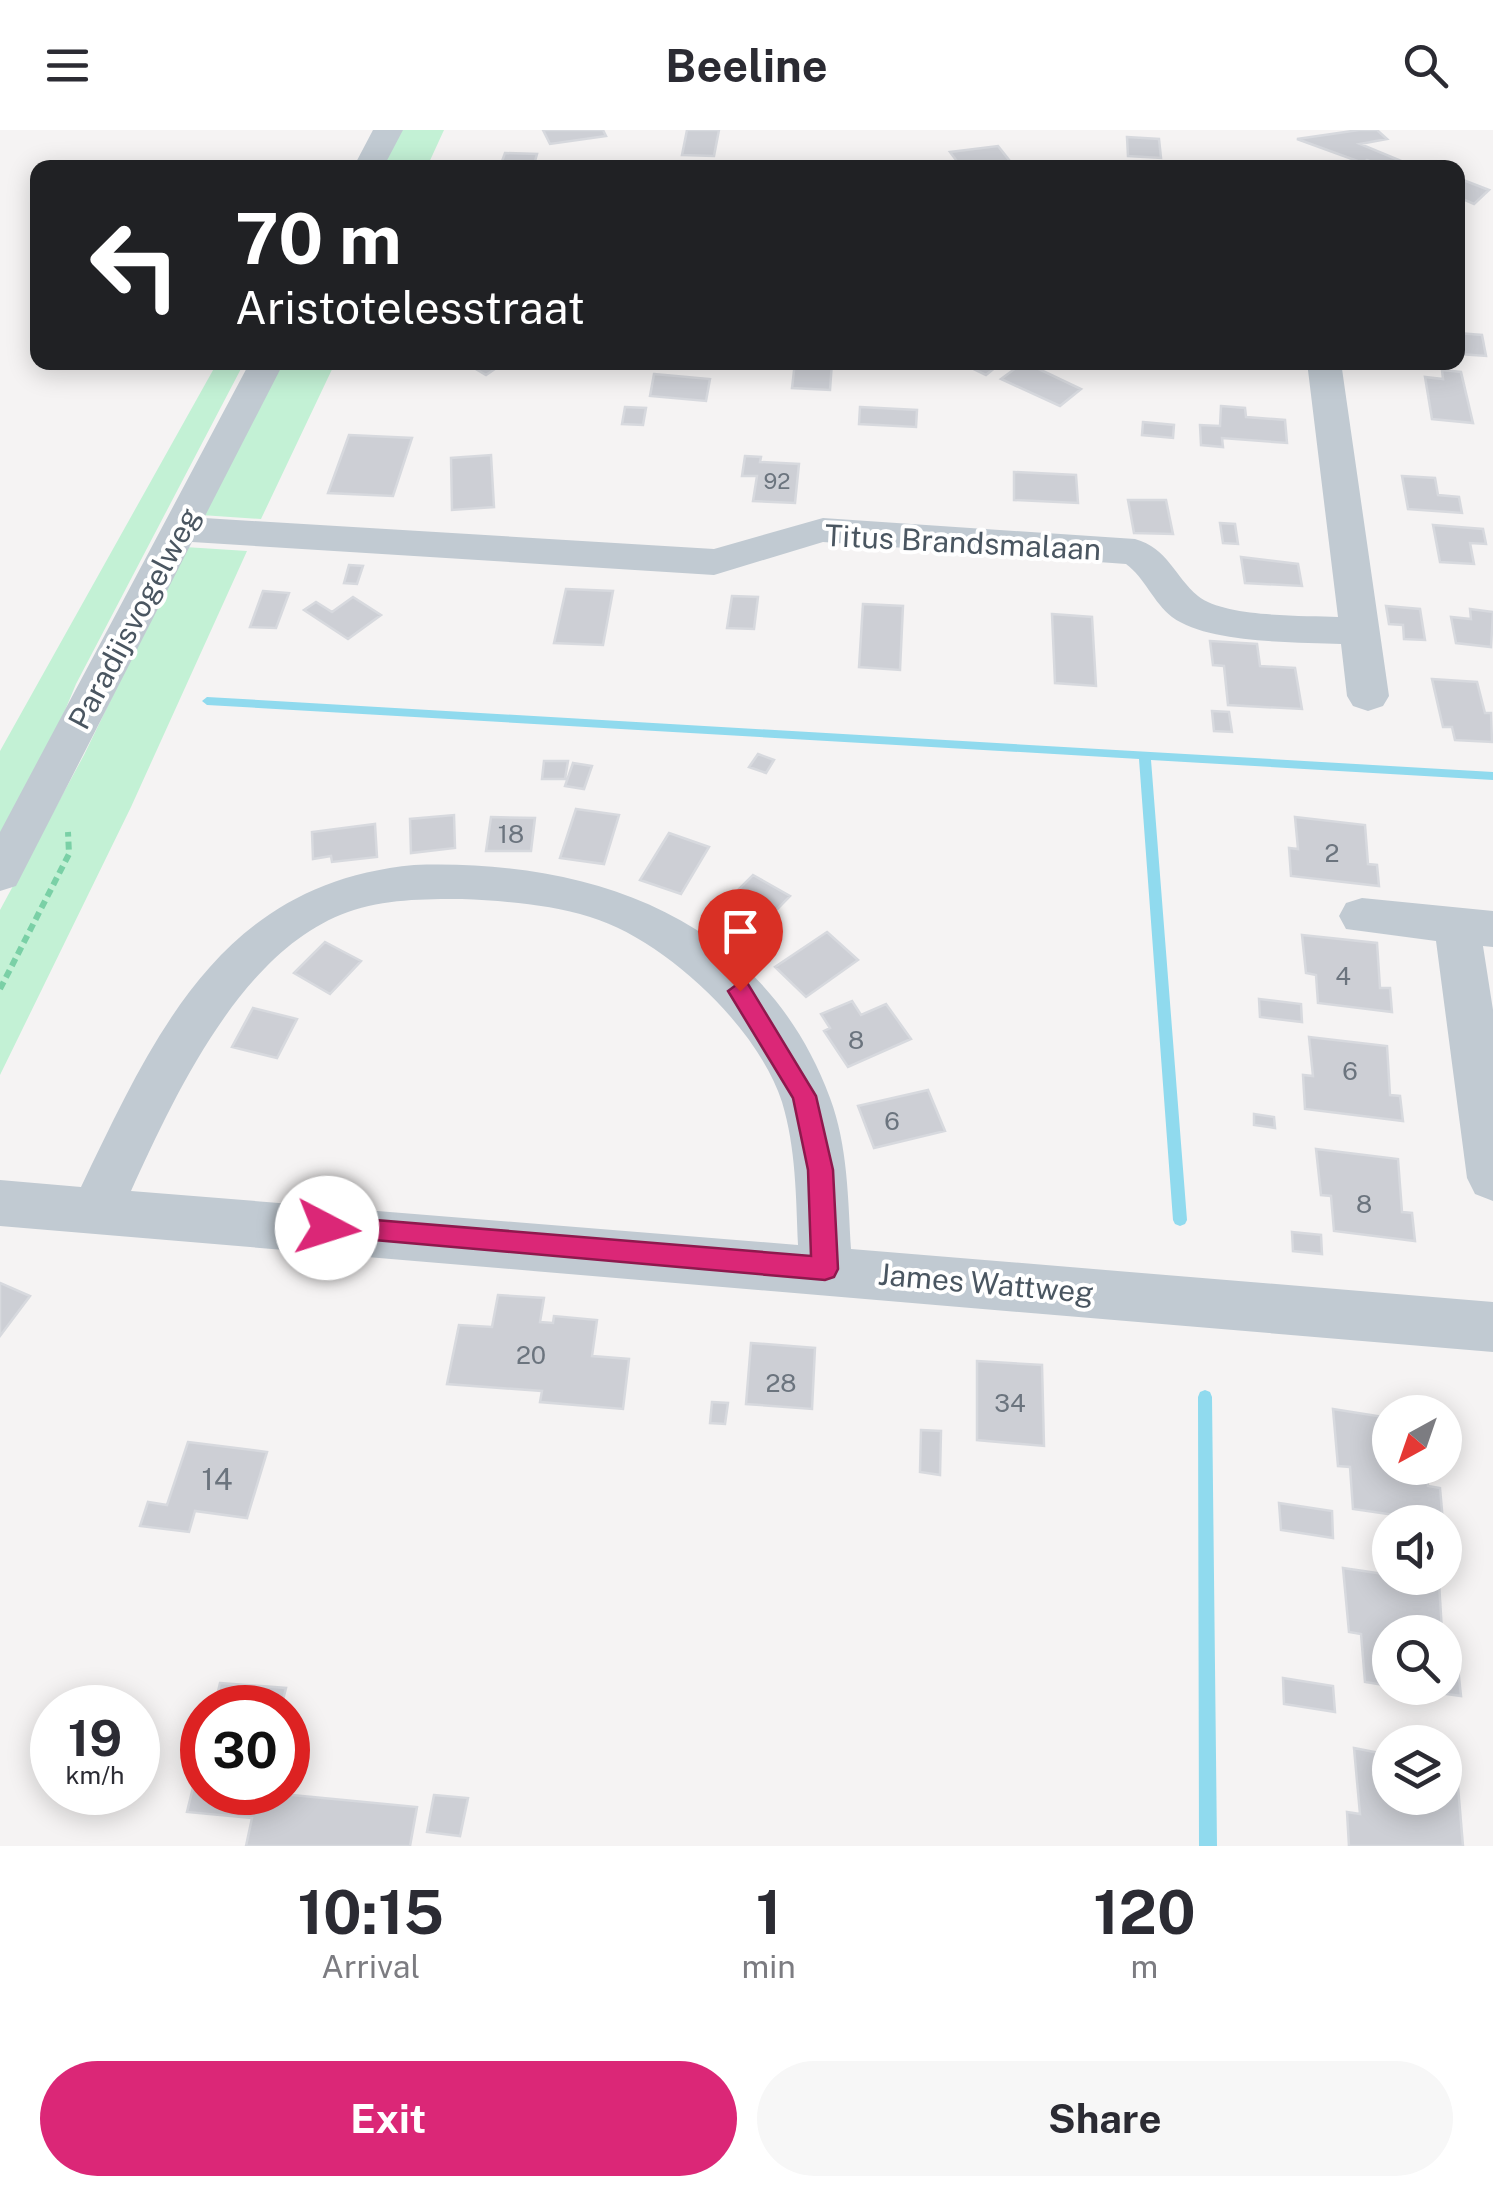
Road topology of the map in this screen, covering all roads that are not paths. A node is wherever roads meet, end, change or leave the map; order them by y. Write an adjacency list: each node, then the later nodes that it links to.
1 (388, 130): 2 (street)
2 (372, 160)
3 (264, 370): 5 (street, Paradijsvogelweg)
4 (1325, 370): 6 (street)
5 (182, 529): 6 (street, Titus Brandsmalaan); 8 (street, Paradijsvogelweg)
6 (1362, 632): 7 (street)
7 (1368, 696)
8 (0, 874)
9 (1362, 916): 10 (street)
10 (1475, 927): 11 (street)
11 (1493, 1178)
12 (0, 1203): 13 (street, James Wattweg)
13 (97, 1208): 14 (street, James Wattweg); 14 (street)
14 (825, 1269): 15 (street, James Wattweg)
15 (1493, 1327)

